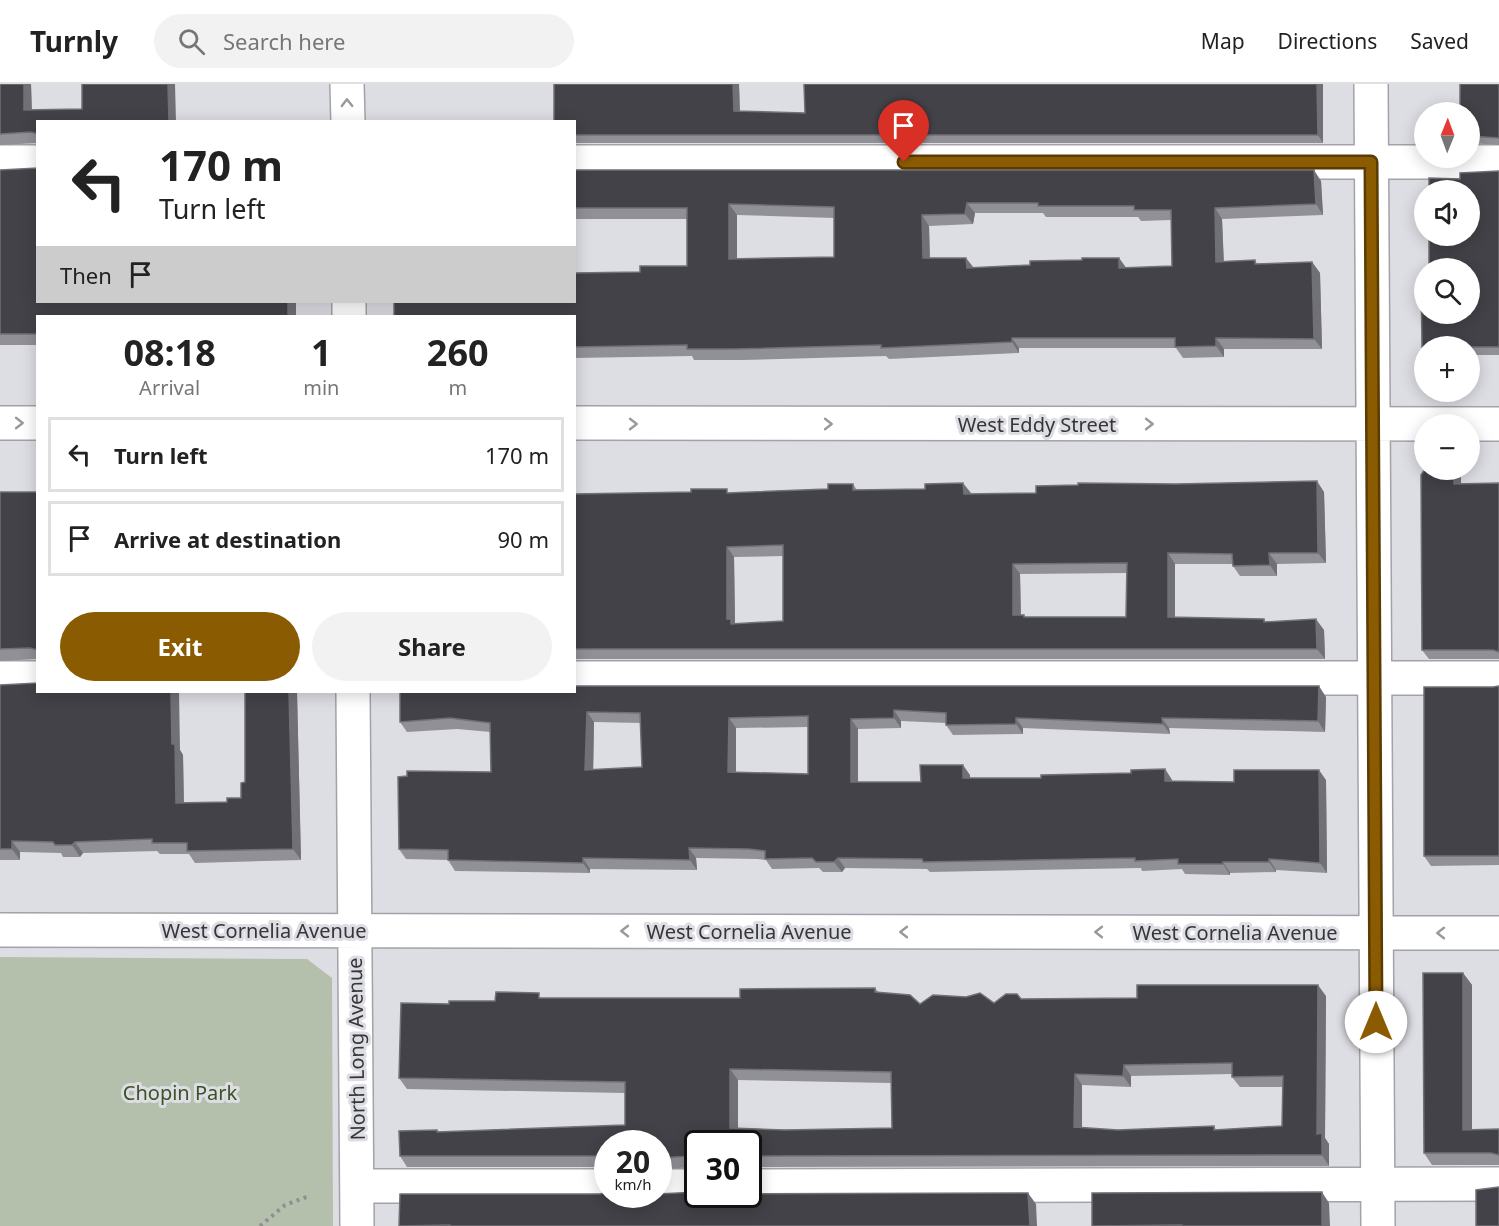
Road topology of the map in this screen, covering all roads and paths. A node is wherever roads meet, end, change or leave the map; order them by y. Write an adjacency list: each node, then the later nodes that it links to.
1 (347, 84): 3 (street, one-way to 1)
2 (1371, 84): 7 (street)
3 (348, 120)
4 (0, 162): 5 (street)
5 (36, 162)
6 (576, 162): 7 (street)
7 (1371, 162): 8 (street); 12 (street)
8 (1499, 162)
9 (0, 423): 10 (street, one-way to 10)
10 (36, 423)
11 (576, 423): 12 (street, West Eddy Street, one-way to 12)
12 (1373, 424): 13 (street, West Eddy Street); 17 (street)
13 (1499, 424)
14 (0, 678): 15 (street)
15 (36, 678)
16 (576, 678): 17 (street)
17 (1374, 678): 18 (street); 22 (street)
18 (1499, 678)
19 (353, 693): 21 (street, North Long Avenue)
20 (0, 930): 21 (street, West Cornelia Avenue)
21 (355, 930): 22 (street, West Cornelia Avenue, one-way to 21); 27 (street, North Long Avenue)
22 (1376, 933): 23 (street, West Cornelia Avenue, one-way to 22); 24 (street)
23 (1499, 933)
24 (1377, 1184): 25 (street); 26 (street); 32 (street)
25 (1499, 1184)
26 (762, 1185)
27 (357, 1186): 28 (street); 31 (street, North Long Avenue)
28 (594, 1186)
29 (309, 1196): 30 (path)
30 (260, 1226)
31 (357, 1226)
32 (1378, 1226)

